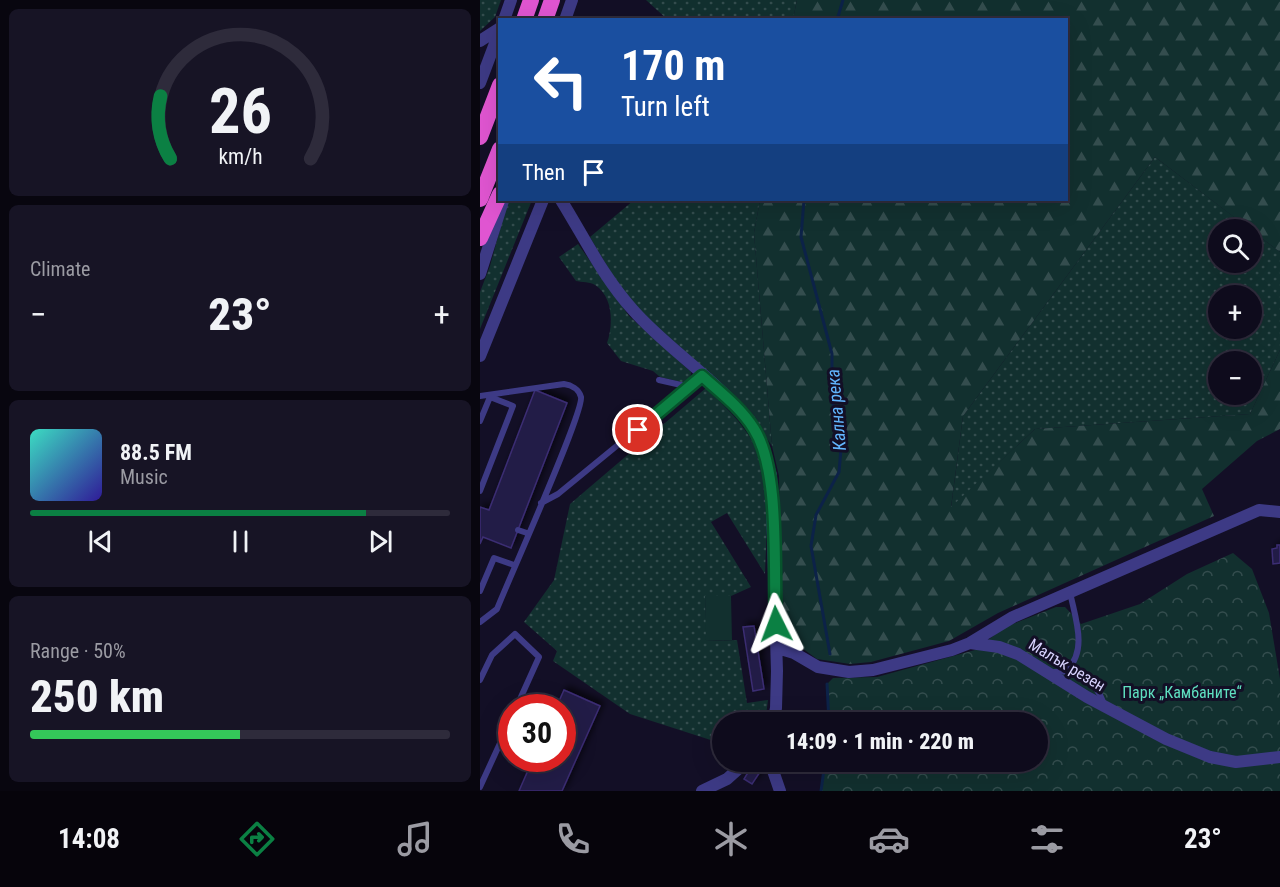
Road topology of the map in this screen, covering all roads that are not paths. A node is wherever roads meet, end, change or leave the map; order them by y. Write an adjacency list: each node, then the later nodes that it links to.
1 (511, 0): 5 (street)
2 (531, 0): 6 (highway)
3 (552, 0): 7 (highway)
4 (572, 0): 8 (street)
5 (505, 18)
6 (525, 18)
7 (546, 18)
8 (566, 18)
9 (498, 30): 11 (street)
10 (498, 34): 12 (street)
11 (480, 41)
12 (480, 83)
13 (498, 90): 14 (highway)
14 (480, 137)
15 (498, 153): 17 (highway)
16 (498, 198): 21 (highway)
17 (480, 199)
18 (503, 201): 22 (street)
19 (543, 201): 23 (street)
20 (562, 201): 24 (street)
21 (480, 238)
22 (480, 274)
23 (480, 356)
24 (702, 376): 26 (lane); 39 (street)
25 (659, 380): 26 (lane)
26 (690, 387): 30 (lane)
27 (480, 396): 30 (lane)
28 (480, 421): 29 (lane)
29 (480, 491)
30 (541, 503): 33 (lane)
31 (1280, 512): 36 (street)
32 (518, 530): 33 (lane)
33 (528, 533): 34 (lane)
34 (514, 565): 35 (lane); 37 (lane)
35 (480, 591)
36 (1071, 592): 38 (street); 40 (lane)
37 (480, 622)
38 (970, 643): 39 (street); 41 (street, Малък резен)
39 (777, 648): 45 (street)
40 (1066, 670): 41 (lane); 44 (lane)
41 (1048, 673): 44 (street, Малък резен)
42 (480, 680): 43 (lane)
43 (522, 694)
44 (1105, 707): 47 (street, Малък резен)
45 (775, 712)
46 (498, 748): 50 (lane)
47 (1280, 757)
48 (735, 772): 51 (street)
49 (773, 772): 52 (street)
50 (480, 787)
51 (702, 791)
52 (780, 791)

